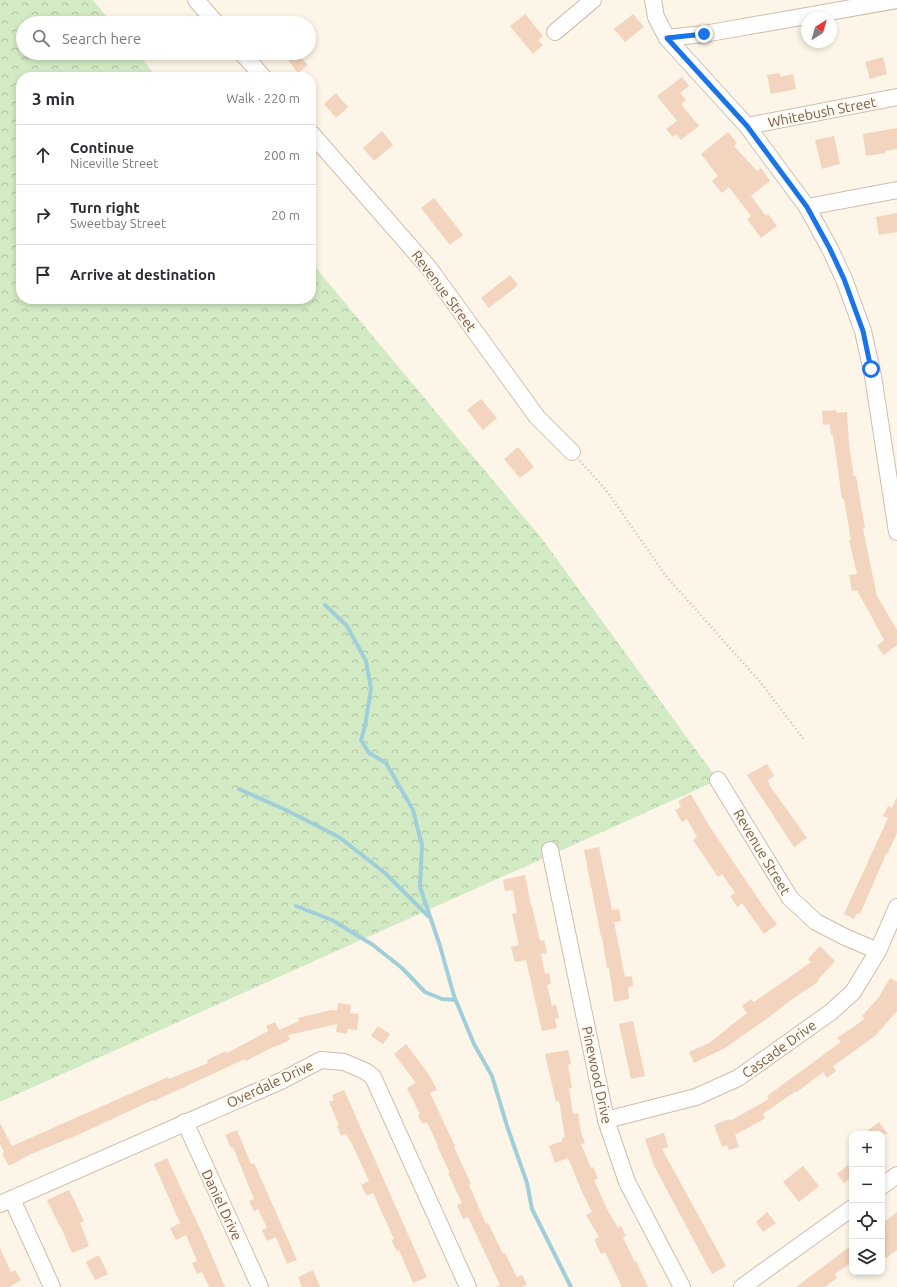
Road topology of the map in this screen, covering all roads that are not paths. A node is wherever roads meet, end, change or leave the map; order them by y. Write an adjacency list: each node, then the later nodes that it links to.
1 (196, 0): 5 (street)
2 (593, 0): 6 (street)
3 (653, 0): 7 (street)
4 (897, 0): 7 (street)
5 (210, 16)
6 (555, 32)
7 (667, 38): 11 (street)
8 (248, 60): 9 (street)
9 (259, 72)
10 (897, 97): 11 (street, Whitebush Street)
11 (747, 126): 14 (street)
12 (316, 139): 15 (street, Revenue Street)
13 (897, 190): 14 (street)
14 (807, 207): 16 (street)
15 (572, 452)
16 (897, 532)
17 (718, 780): 20 (street, Revenue Street)
18 (550, 850): 21 (street, Pinewood Drive)
19 (897, 907): 20 (street, Cascade Drive)
20 (878, 951): 21 (street, Cascade Drive)
21 (606, 1120): 30 (street, Pinewood Drive)
22 (185, 1122): 25 (street, Overdale Drive); 28 (street, Daniel Drive); 29 (street, Overdale Drive)
23 (897, 1175): 24 (street)
24 (885, 1184)
25 (6, 1202): 27 (street)
26 (849, 1210): 31 (street)
27 (52, 1287)
28 (260, 1287)
29 (468, 1287)
30 (682, 1287)
31 (742, 1287)

